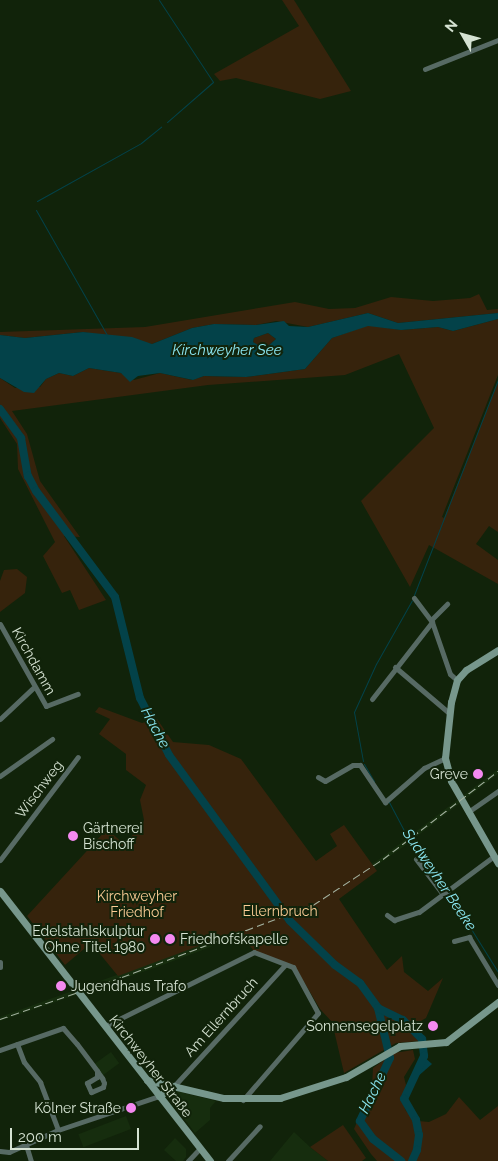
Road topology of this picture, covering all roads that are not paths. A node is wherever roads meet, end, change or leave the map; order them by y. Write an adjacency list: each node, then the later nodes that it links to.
1 (498, 40): 2 (street)
2 (425, 69)
3 (414, 598): 5 (street)
4 (447, 604): 5 (street)
5 (431, 621): 8 (street); 9 (street)
6 (0, 624): 10 (street, Kirchdamm)
7 (498, 650): 9 (main road)
8 (396, 667): 12 (street); 13 (street)
9 (457, 680): 13 (main road)
10 (33, 688): 11 (street, Kirchdamm); 14 (street)
11 (78, 694)
12 (372, 699)
13 (450, 713): 17 (main road)
14 (0, 720)
15 (52, 739): 18 (street)
16 (78, 757): 25 (street, Wischweg)
17 (444, 758): 19 (street); 21 (main road)
18 (0, 776)
19 (318, 778)
20 (498, 791): 21 (street)
21 (468, 812): 23 (main road)
22 (498, 846): 23 (street)
23 (494, 857): 27 (street)
24 (416, 859): 27 (street)
25 (0, 860)
26 (0, 890): 35 (main road, Kirchweyher Straße)
27 (442, 894): 28 (street)
28 (387, 915)
29 (454, 941): 33 (street)
30 (0, 962): 32 (street)
31 (285, 965): 35 (street); 40 (street, Am Ellernbruch); 42 (street)
32 (0, 967)
33 (498, 985)
34 (498, 1002): 42 (main road)
35 (105, 1026): 39 (main road, Kirchweyher Straße)
36 (17, 1044): 37 (street); 38 (street); 44 (street)
37 (0, 1050)
38 (97, 1071)
39 (146, 1080): 40 (main road); 41 (main road, Kirchweyher Straße)
40 (171, 1085): 41 (main road); 42 (main road)
41 (157, 1094): 44 (street); 46 (main road, Kirchweyher Straße)
42 (243, 1100)
43 (260, 1126): 51 (street)
44 (58, 1130): 45 (street)
45 (26, 1145): 47 (street); 48 (street)
46 (200, 1148): 49 (street); 50 (main road, Kirchweyher Straße)
47 (0, 1151)
48 (32, 1161)
49 (188, 1161)
50 (210, 1161)
51 (228, 1161)

